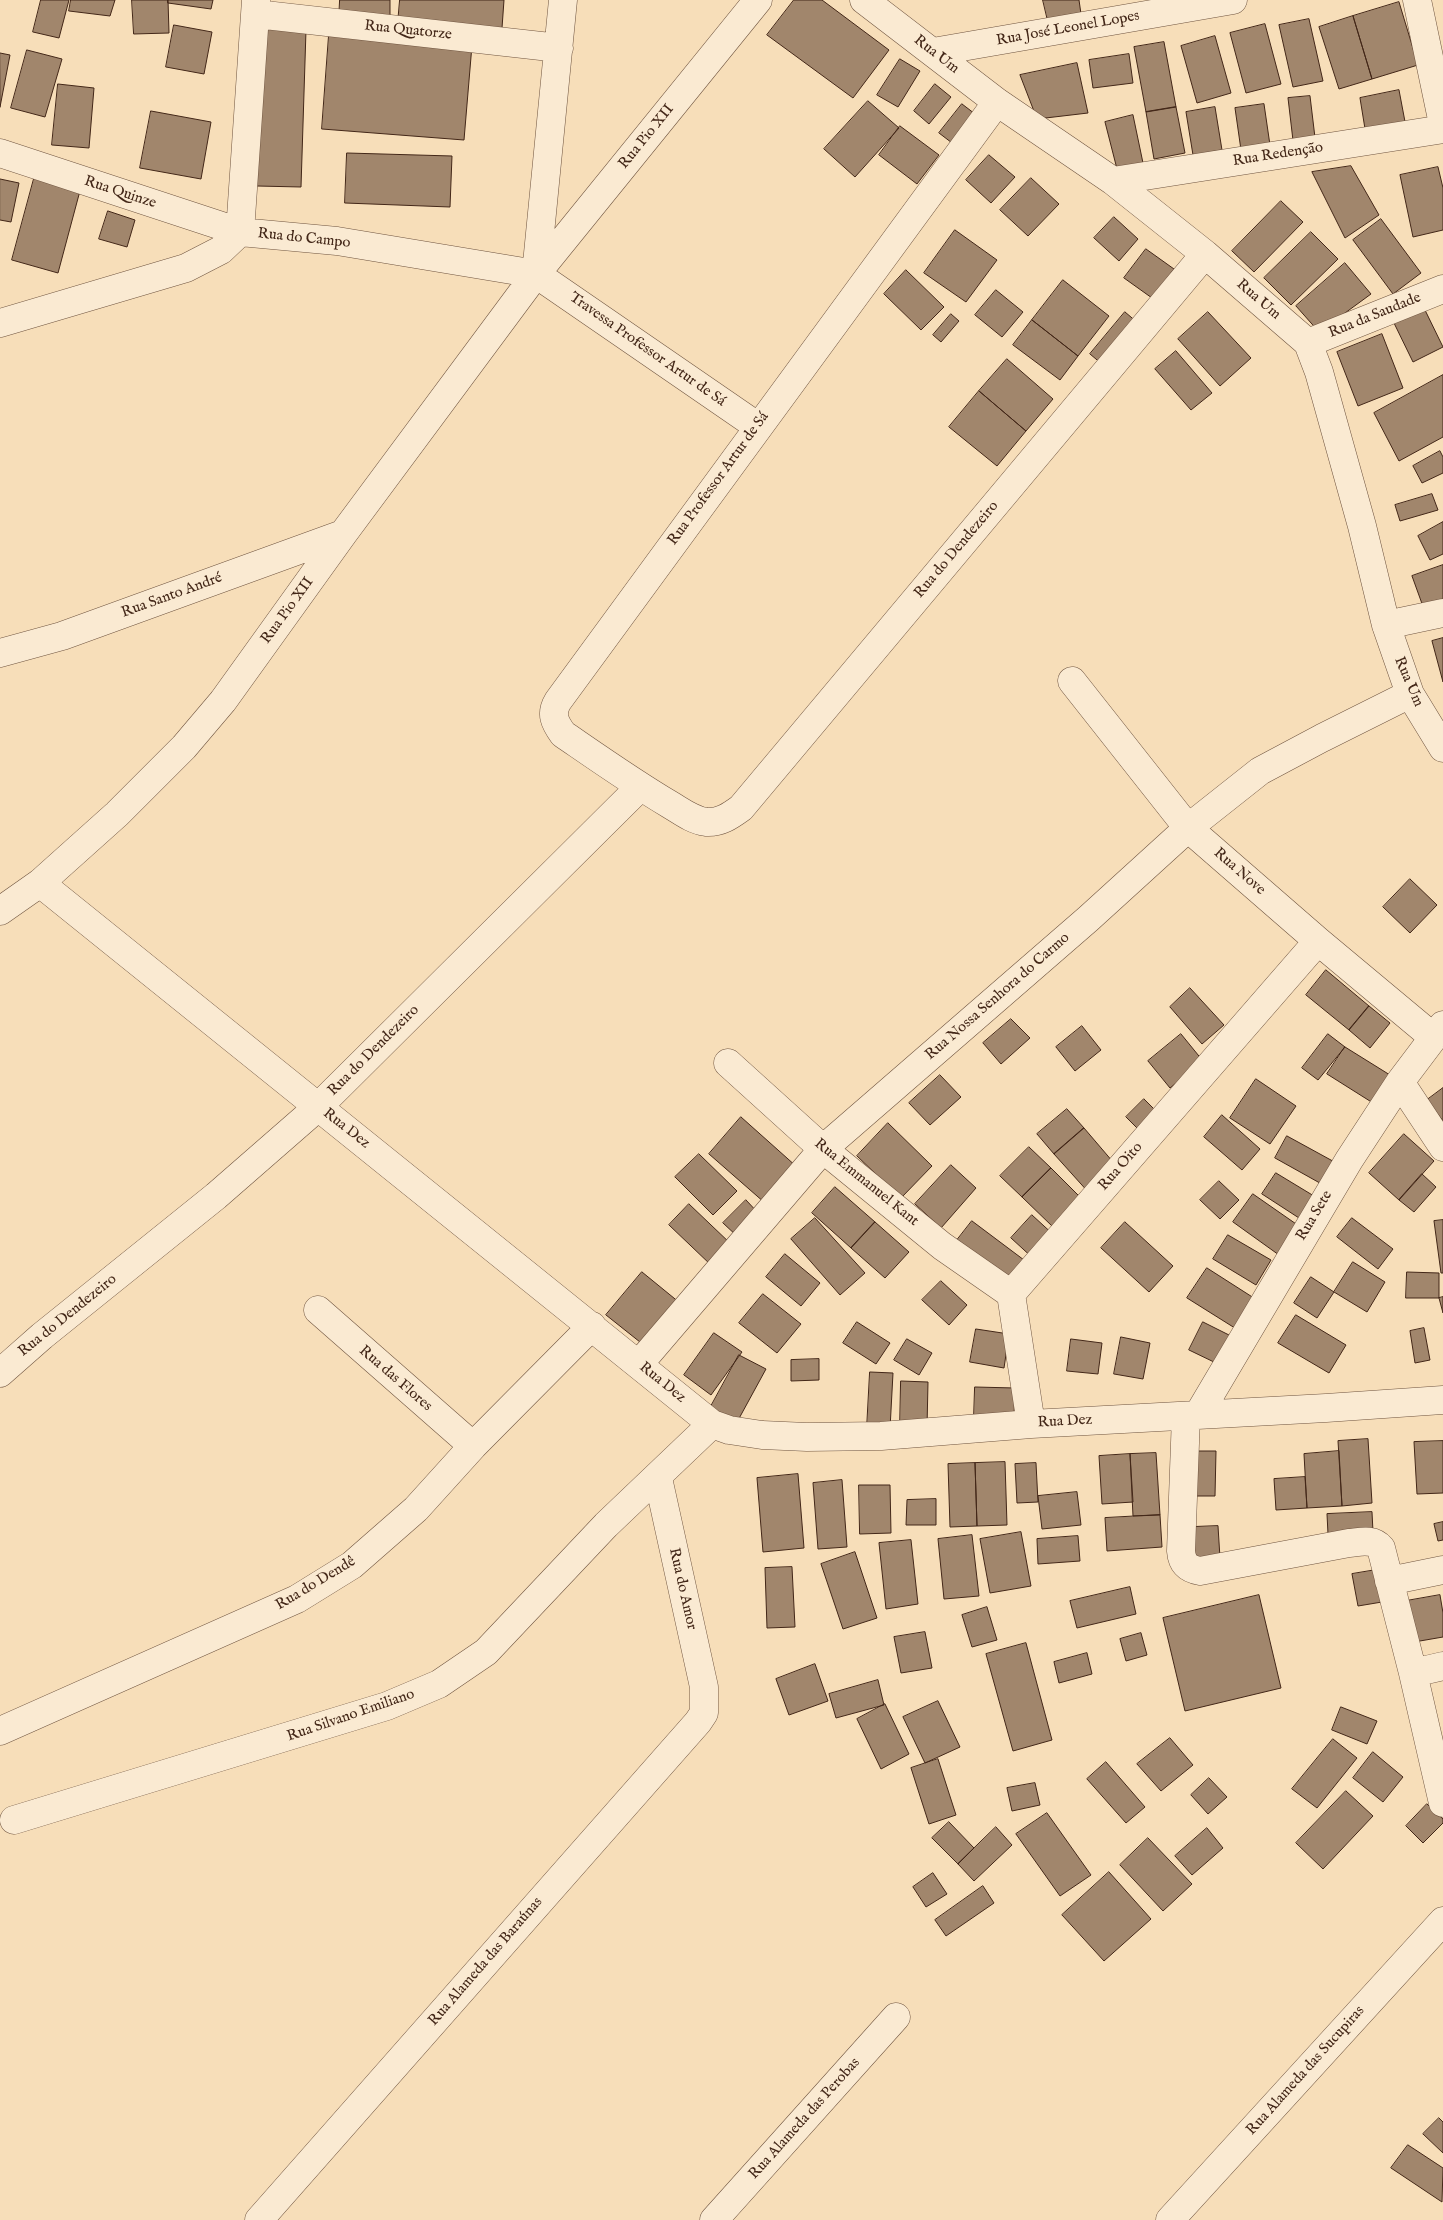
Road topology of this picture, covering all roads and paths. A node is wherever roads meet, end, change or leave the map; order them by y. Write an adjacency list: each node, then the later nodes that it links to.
1 (563, 0): 7 (street)
2 (758, 0): 16 (street, Rua Pio XII)
3 (864, 0): 8 (street, Rua Um)
4 (1233, 0): 8 (street, Rua José Leonel Lopes)
5 (1417, 0): 10 (street)
6 (256, 7): 7 (street, Rua Quatorze); 14 (street, Rua Quatorze)
7 (559, 48): 16 (street)
8 (933, 52): 9 (street, Rua Um)
9 (996, 102): 13 (street, Rua Um); 20 (street, Rua Professor Artur de Sá)
10 (1443, 124)
11 (1443, 129): 13 (street, Rua Redenção)
12 (0, 154): 14 (street, Rua Quinze)
13 (1113, 181): 15 (street, Rua Um)
14 (240, 232): 16 (street, Rua do Campo); 18 (street, Rua do Campo)
15 (1205, 254): 19 (street, Rua Um); 29 (street, Rua do Dendezeiro)
16 (536, 274): 20 (street, Travessa Professor Artur de Sá); 21 (street, Rua Pio XII)
17 (1443, 289): 19 (street, Rua da Saudade)
18 (0, 323)
19 (1308, 342): 23 (street, Rua Um)
20 (757, 426): 28 (street, Rua Professor Artur de Sá)
21 (343, 534): 24 (street, Rua Santo André); 31 (street, Rua Pio XII)
22 (1443, 613): 23 (street)
23 (1386, 625): 26 (street, Rua Um)
24 (0, 653)
25 (1072, 681): 30 (street, Rua Nove)
26 (1410, 694): 27 (street, Rua Um); 30 (street, Rua Nossa Senhora do Carmo)
27 (1443, 748)
28 (640, 787): 29 (street, Rua Professor Artur de Sá); 37 (street, Rua do Dendezeiro)
29 (696, 819)
30 (1188, 828): 33 (street, Rua Nove); 39 (street, Rua Nossa Senhora do Carmo)
31 (40, 883): 32 (street, Rua Pio XII); 37 (street, Rua Dez)
32 (0, 910)
33 (1318, 942): 34 (street, Rua Nove); 40 (street, Rua Oito)
34 (1438, 1031): 36 (street, Rua Sete)
35 (728, 1064): 39 (street, Rua Emmanuel Kant)
36 (1400, 1082): 38 (street); 46 (street, Rua Sete)
37 (318, 1107): 42 (street, Rua Dez); 44 (street, Rua do Dendezeiro)
38 (1443, 1147)
39 (823, 1149): 40 (street, Rua Emmanuel Kant); 43 (street, Rua Nossa Senhora do Carmo)
40 (1011, 1294): 48 (street)
41 (318, 1310): 49 (street, Rua das Flores)
42 (592, 1326): 43 (street, Rua Dez); 49 (street, Rua do Dendê)
43 (639, 1364): 47 (street, Rua Dez)
44 (0, 1373)
45 (1443, 1400): 46 (street, Rua Dez)
46 (1192, 1415): 48 (street, Rua Dez); 52 (street)
47 (712, 1424): 48 (street, Rua Dez); 50 (street, Rua Silvano Emiliano)
48 (1031, 1424)
49 (473, 1446): 56 (street, Rua do Dendê)
50 (658, 1478): 55 (street, Rua do Amor); 58 (street, Rua Silvano Emiliano)
51 (1443, 1570): 52 (street)
52 (1389, 1581): 54 (street)
53 (1443, 1666): 54 (street)
54 (1413, 1673): 57 (street)
55 (705, 1700): 61 (street, Rua Alameda das Baraúnas)
56 (0, 1731)
57 (1443, 1804)
58 (14, 1820)
59 (1443, 1921): 63 (street, Rua Alameda das Sucupiras)
60 (896, 2017): 62 (street, Rua Alameda das Perobas)
61 (259, 2220)
62 (714, 2220)
63 (1170, 2220)

